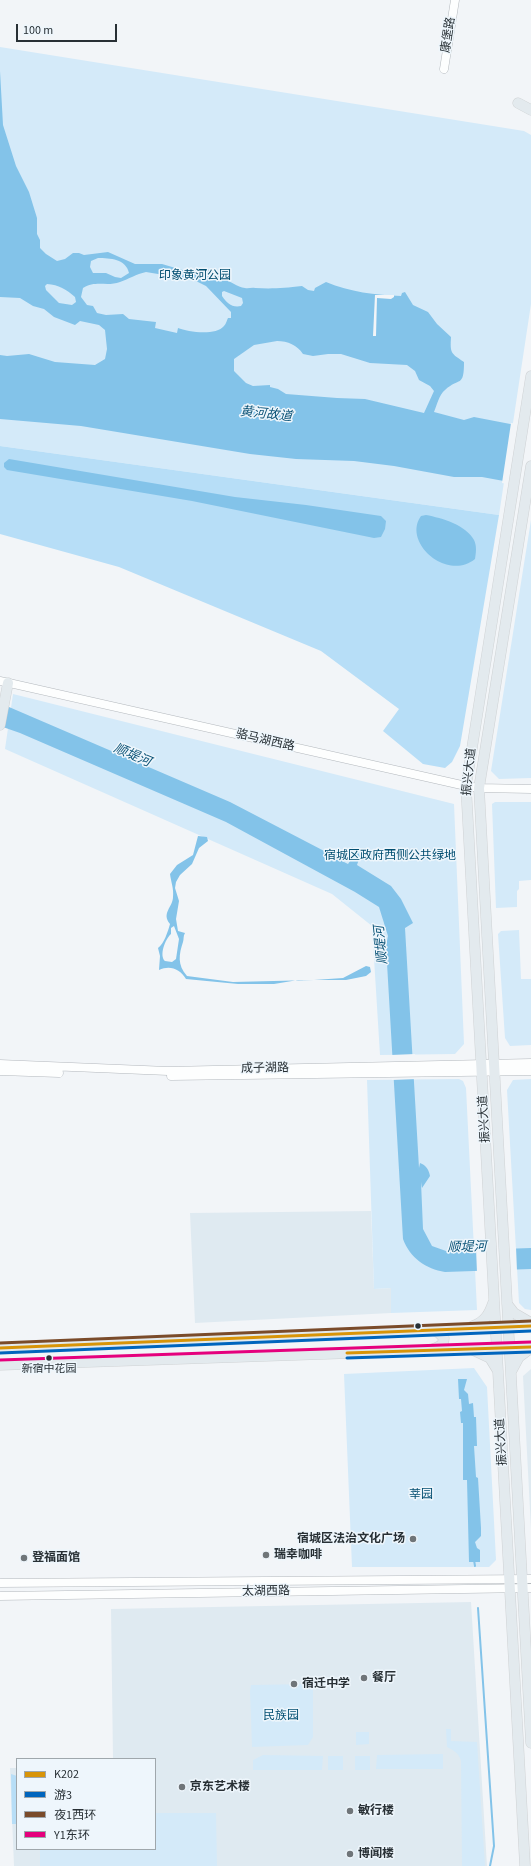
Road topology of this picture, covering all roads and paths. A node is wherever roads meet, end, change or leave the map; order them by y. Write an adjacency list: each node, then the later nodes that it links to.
1 (455, 0): 2 (street, 康堡路)
2 (444, 69)
3 (531, 100): 4 (main road)
4 (518, 103): 5 (main road); 6 (main road)
5 (531, 105)
6 (531, 110)
7 (531, 376): 11 (main road, 振兴大道)
8 (531, 466): 12 (main road, 振兴大道)
9 (4, 682): 10 (main road); 11 (street, 骆马湖西路)
10 (0, 725)
11 (466, 786): 12 (street, 骆马湖西路); 16 (main road, 振兴大道)
12 (479, 788): 13 (street, 骆马湖西路); 17 (main road, 振兴大道)
13 (531, 789)
14 (531, 1063): 17 (street, 成子湖路)
15 (0, 1064): 18 (street, 成子湖路)
16 (482, 1069): 17 (street, 成子湖路); 18 (street, 成子湖路); 22 (main road, 振兴大道)
17 (494, 1069): 20 (street, 成子湖路); 21 (main road, 振兴大道)
18 (384, 1070): 19 (street, 成子湖路)
19 (0, 1071)
20 (531, 1071)
21 (506, 1288): 22 (main road); 23 (main road, 振兴大道)
22 (494, 1293): 25 (main road, 振兴大道); 27 (main road)
23 (507, 1304): 24 (main road); 26 (main road, 振兴大道)
24 (531, 1325): 26 (main road)
25 (496, 1327): 26 (main road); 27 (main road); 32 (main road, 振兴大道)
26 (508, 1327): 33 (main road, 振兴大道)
27 (468, 1328): 28 (main road)
28 (429, 1330): 30 (main road); 36 (main road)
29 (0, 1345): 30 (main road)
30 (19, 1347): 31 (main road); 37 (main road)
31 (0, 1348)
32 (498, 1348): 33 (main road); 35 (main road); 39 (main road, 振兴大道)
33 (509, 1348): 34 (main road); 40 (main road, 振兴大道)
34 (531, 1348): 40 (main road)
35 (469, 1349): 36 (main road); 39 (main road)
36 (431, 1350): 37 (main road)
37 (24, 1365): 38 (main road)
38 (2, 1366)
39 (499, 1374): 41 (main road, 振兴大道)
40 (511, 1374): 42 (main road, 振兴大道)
41 (500, 1394): 42 (main road); 43 (main road, 振兴大道)
42 (512, 1394): 44 (main road, 振兴大道)
43 (506, 1529): 44 (main road); 46 (main road, 振兴大道)
44 (519, 1529): 47 (main road, 振兴大道)
45 (0, 1583): 46 (street, 太湖西路)
46 (509, 1583): 47 (street, 太湖西路); 48 (street, 太湖西路); 50 (main road, 振兴大道)
47 (526, 1583): 49 (main road, 振兴大道)
48 (0, 1596)
49 (525, 1634): 50 (main road); 51 (main road, 振兴大道)
50 (512, 1635): 52 (main road, 振兴大道)
51 (531, 1743)
52 (525, 1866)

